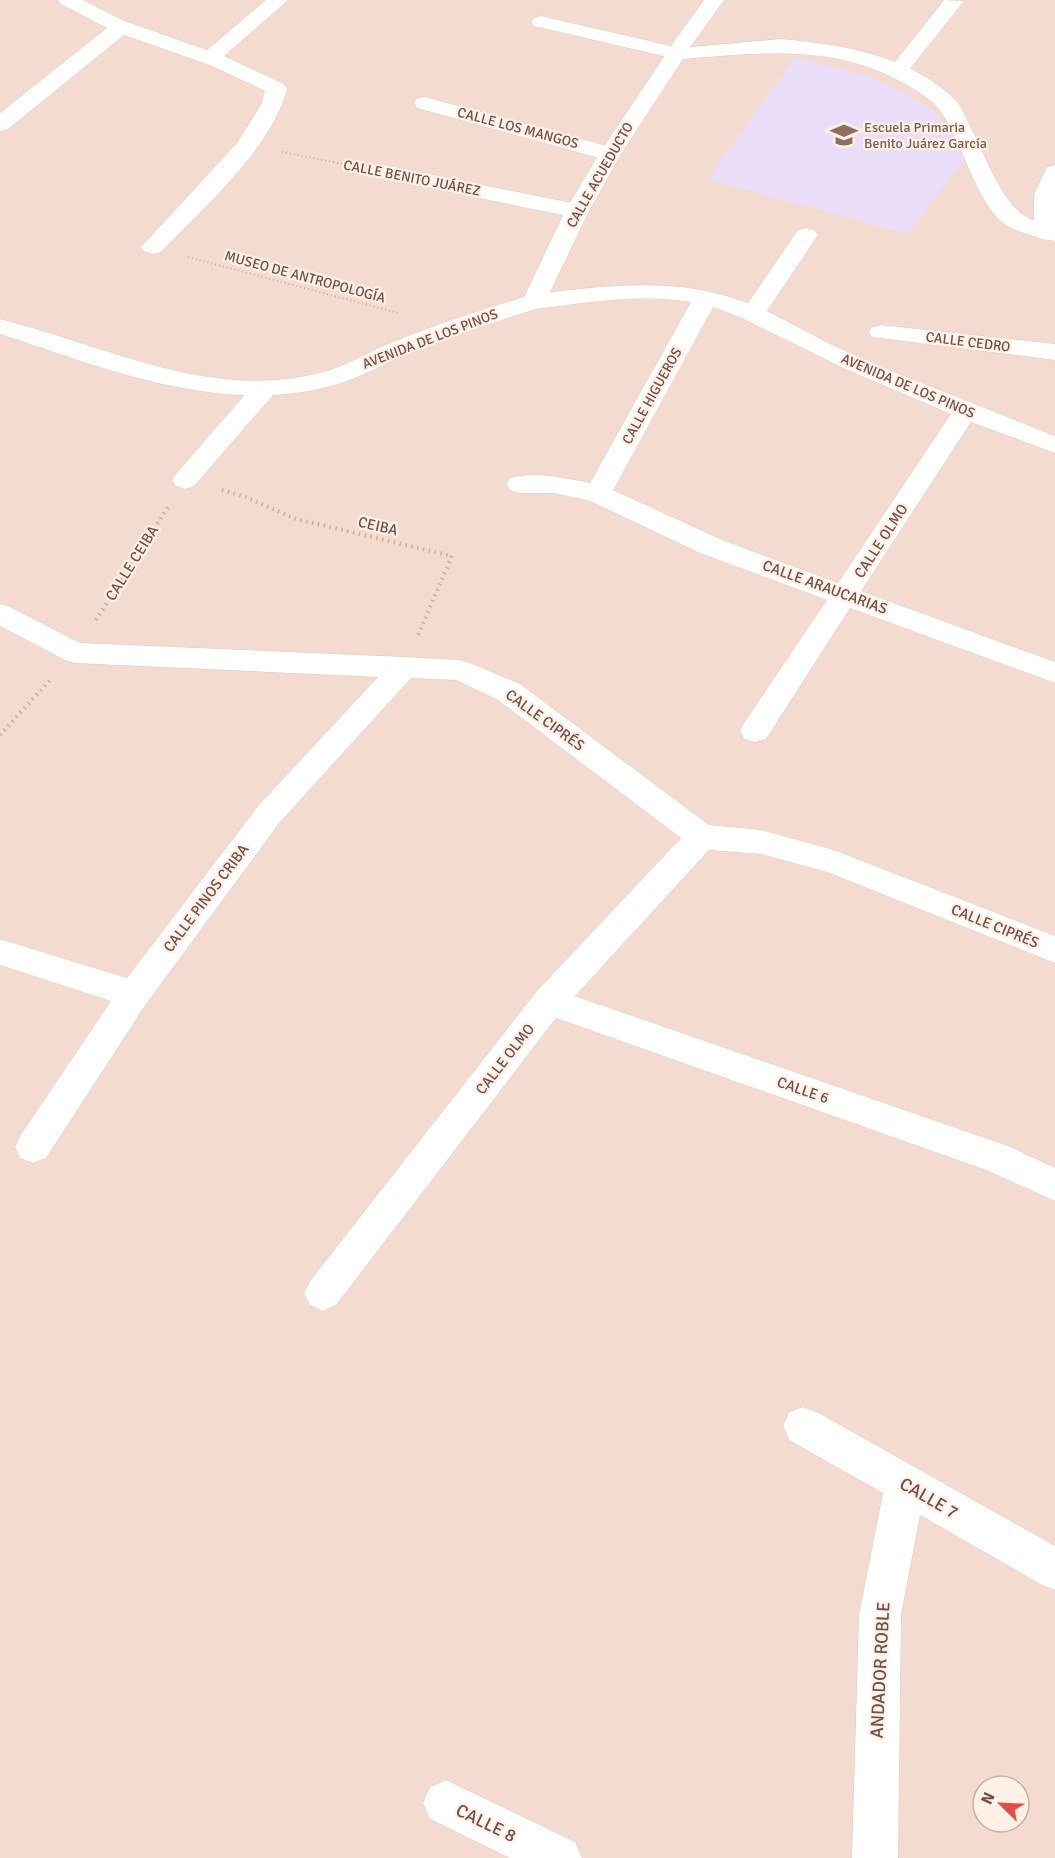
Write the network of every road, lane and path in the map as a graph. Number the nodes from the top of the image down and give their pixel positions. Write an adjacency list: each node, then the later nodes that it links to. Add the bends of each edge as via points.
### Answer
1 (68, 0): 6 (street)
2 (278, 0): 8 (street)
3 (714, 0): 7 (street, CALLE ACUEDUCTO)
4 (954, 1): 9 (street)
5 (541, 22): 7 (street)
6 (122, 27): 8 (street); 11 (street)
7 (676, 53): 9 (street, via 780,45 817,48); 13 (street, CALLE ACUEDUCTO)
8 (211, 57): 12 (street, via 276,89 276,99)
9 (898, 71): 17 (street, via 950,108 1002,210 1019,223)
10 (425, 103): 13 (street, CALLE LOS MANGOS)
11 (0, 124)
12 (248, 145): 14 (path, CALLE BENITO JUÁREZ); 19 (street)
13 (610, 154): 16 (street, CALLE ACUEDUCTO)
14 (379, 171): 16 (street, CALLE BENITO JUÁREZ)
15 (1055, 172): 17 (street, via 1045,194)
16 (577, 211): 21 (street, CALLE ACUEDUCTO)
17 (1050, 234)
18 (806, 235): 22 (street)
19 (153, 247): 24 (path, MUSEO DE ANTROPOLOGÍA)
20 (706, 297): 21 (street, AVENIDA DE LOS PINOS, via 615,293); 22 (street, AVENIDA DE LOS PINOS); 32 (street, CALLE HIGUEROS)
21 (534, 302): 24 (street, AVENIDA DE LOS PINOS)
22 (752, 315): 28 (street, AVENIDA DE LOS PINOS, via 823,350)
23 (0, 326): 27 (street, AVENIDA DE LOS PINOS, via 150,372 205,384)
24 (451, 328): 27 (street, AVENIDA DE LOS PINOS, via 321,381)
25 (881, 332): 26 (street, CALLE CEDRO)
26 (1055, 352)
27 (264, 389): 30 (street)
28 (966, 410): 29 (street, AVENIDA DE LOS PINOS); 33 (street, CALLE OLMO)
29 (1055, 445)
30 (185, 480): 35 (path, CALLE CEIBA); 36 (path, CEIBA, via 243,496 296,519 452,556)
31 (519, 484): 32 (street, CALLE ARAUCARIAS, via 554,484)
32 (598, 495): 33 (street, CALLE ARAUCARIAS, via 710,546)
33 (846, 594): 37 (street, CALLE ARAUCARIAS); 38 (street, CALLE OLMO)
34 (0, 614): 35 (street, CALLE CIPRÉS)
35 (75, 653): 36 (street, CALLE CIPRÉS); 39 (path, CALLE CEIBA)
36 (404, 667): 40 (street, CALLE CIPRÉS, via 460,670 509,692); 43 (street, CALLE PINOS CRIBA, via 269,814)
37 (1055, 673)
38 (755, 731)
39 (0, 735)
40 (702, 837): 41 (street, CALLE CIPRÉS, via 761,842 834,862); 44 (street, CALLE OLMO)
41 (1055, 950)
42 (0, 952): 43 (street)
43 (134, 994): 45 (street, CALLE PINOS CRIBA)
44 (549, 1001): 46 (street, CALLE 6, via 998,1158); 47 (street, CALLE OLMO)
45 (33, 1147)
46 (1055, 1185)
47 (323, 1293)
48 (803, 1426): 49 (street, CALLE 7)
49 (905, 1484): 50 (street, CALLE 7); 53 (street, ANDADOR ROBLE, via 880,1615)
50 (1055, 1569)
51 (446, 1803): 52 (street, CALLE 8)
52 (559, 1858)
53 (875, 1858)

